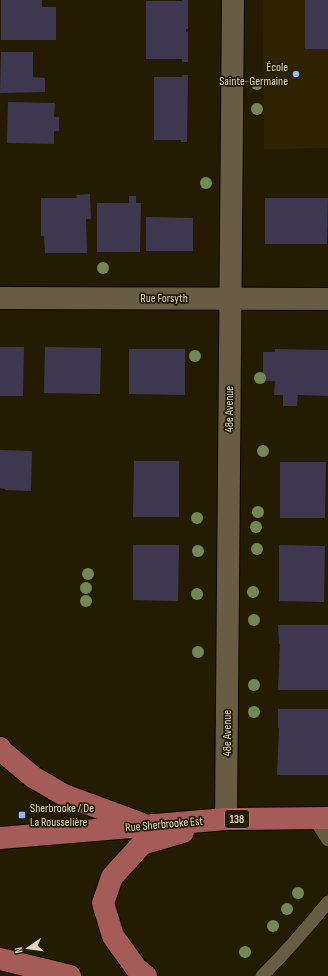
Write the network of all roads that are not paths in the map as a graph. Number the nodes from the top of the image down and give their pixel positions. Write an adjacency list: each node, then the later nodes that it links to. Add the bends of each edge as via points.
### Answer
1 (233, 0): 3 (street, 48e Avenue)
2 (0, 298): 3 (street, Rue Forsyth)
3 (230, 299): 4 (street, Rue Forsyth); 7 (street, 48e Avenue)
4 (328, 299)
5 (0, 748): 8 (main road, via 32,777 64,795)
6 (321, 818): 7 (main road, Rue Sherbrooke Est / 138); 10 (lane)
7 (226, 819): 8 (main road, Rue Sherbrooke Est / 138); 14 (main road, via 142,844 112,877 103,903 113,936 136,968)
8 (147, 826): 9 (main road, Rue Sherbrooke Est / 138)
9 (0, 838)
10 (328, 840)
11 (328, 902): 15 (lane)
12 (0, 959): 13 (main road)
13 (70, 976)
14 (146, 976)
15 (262, 976)

